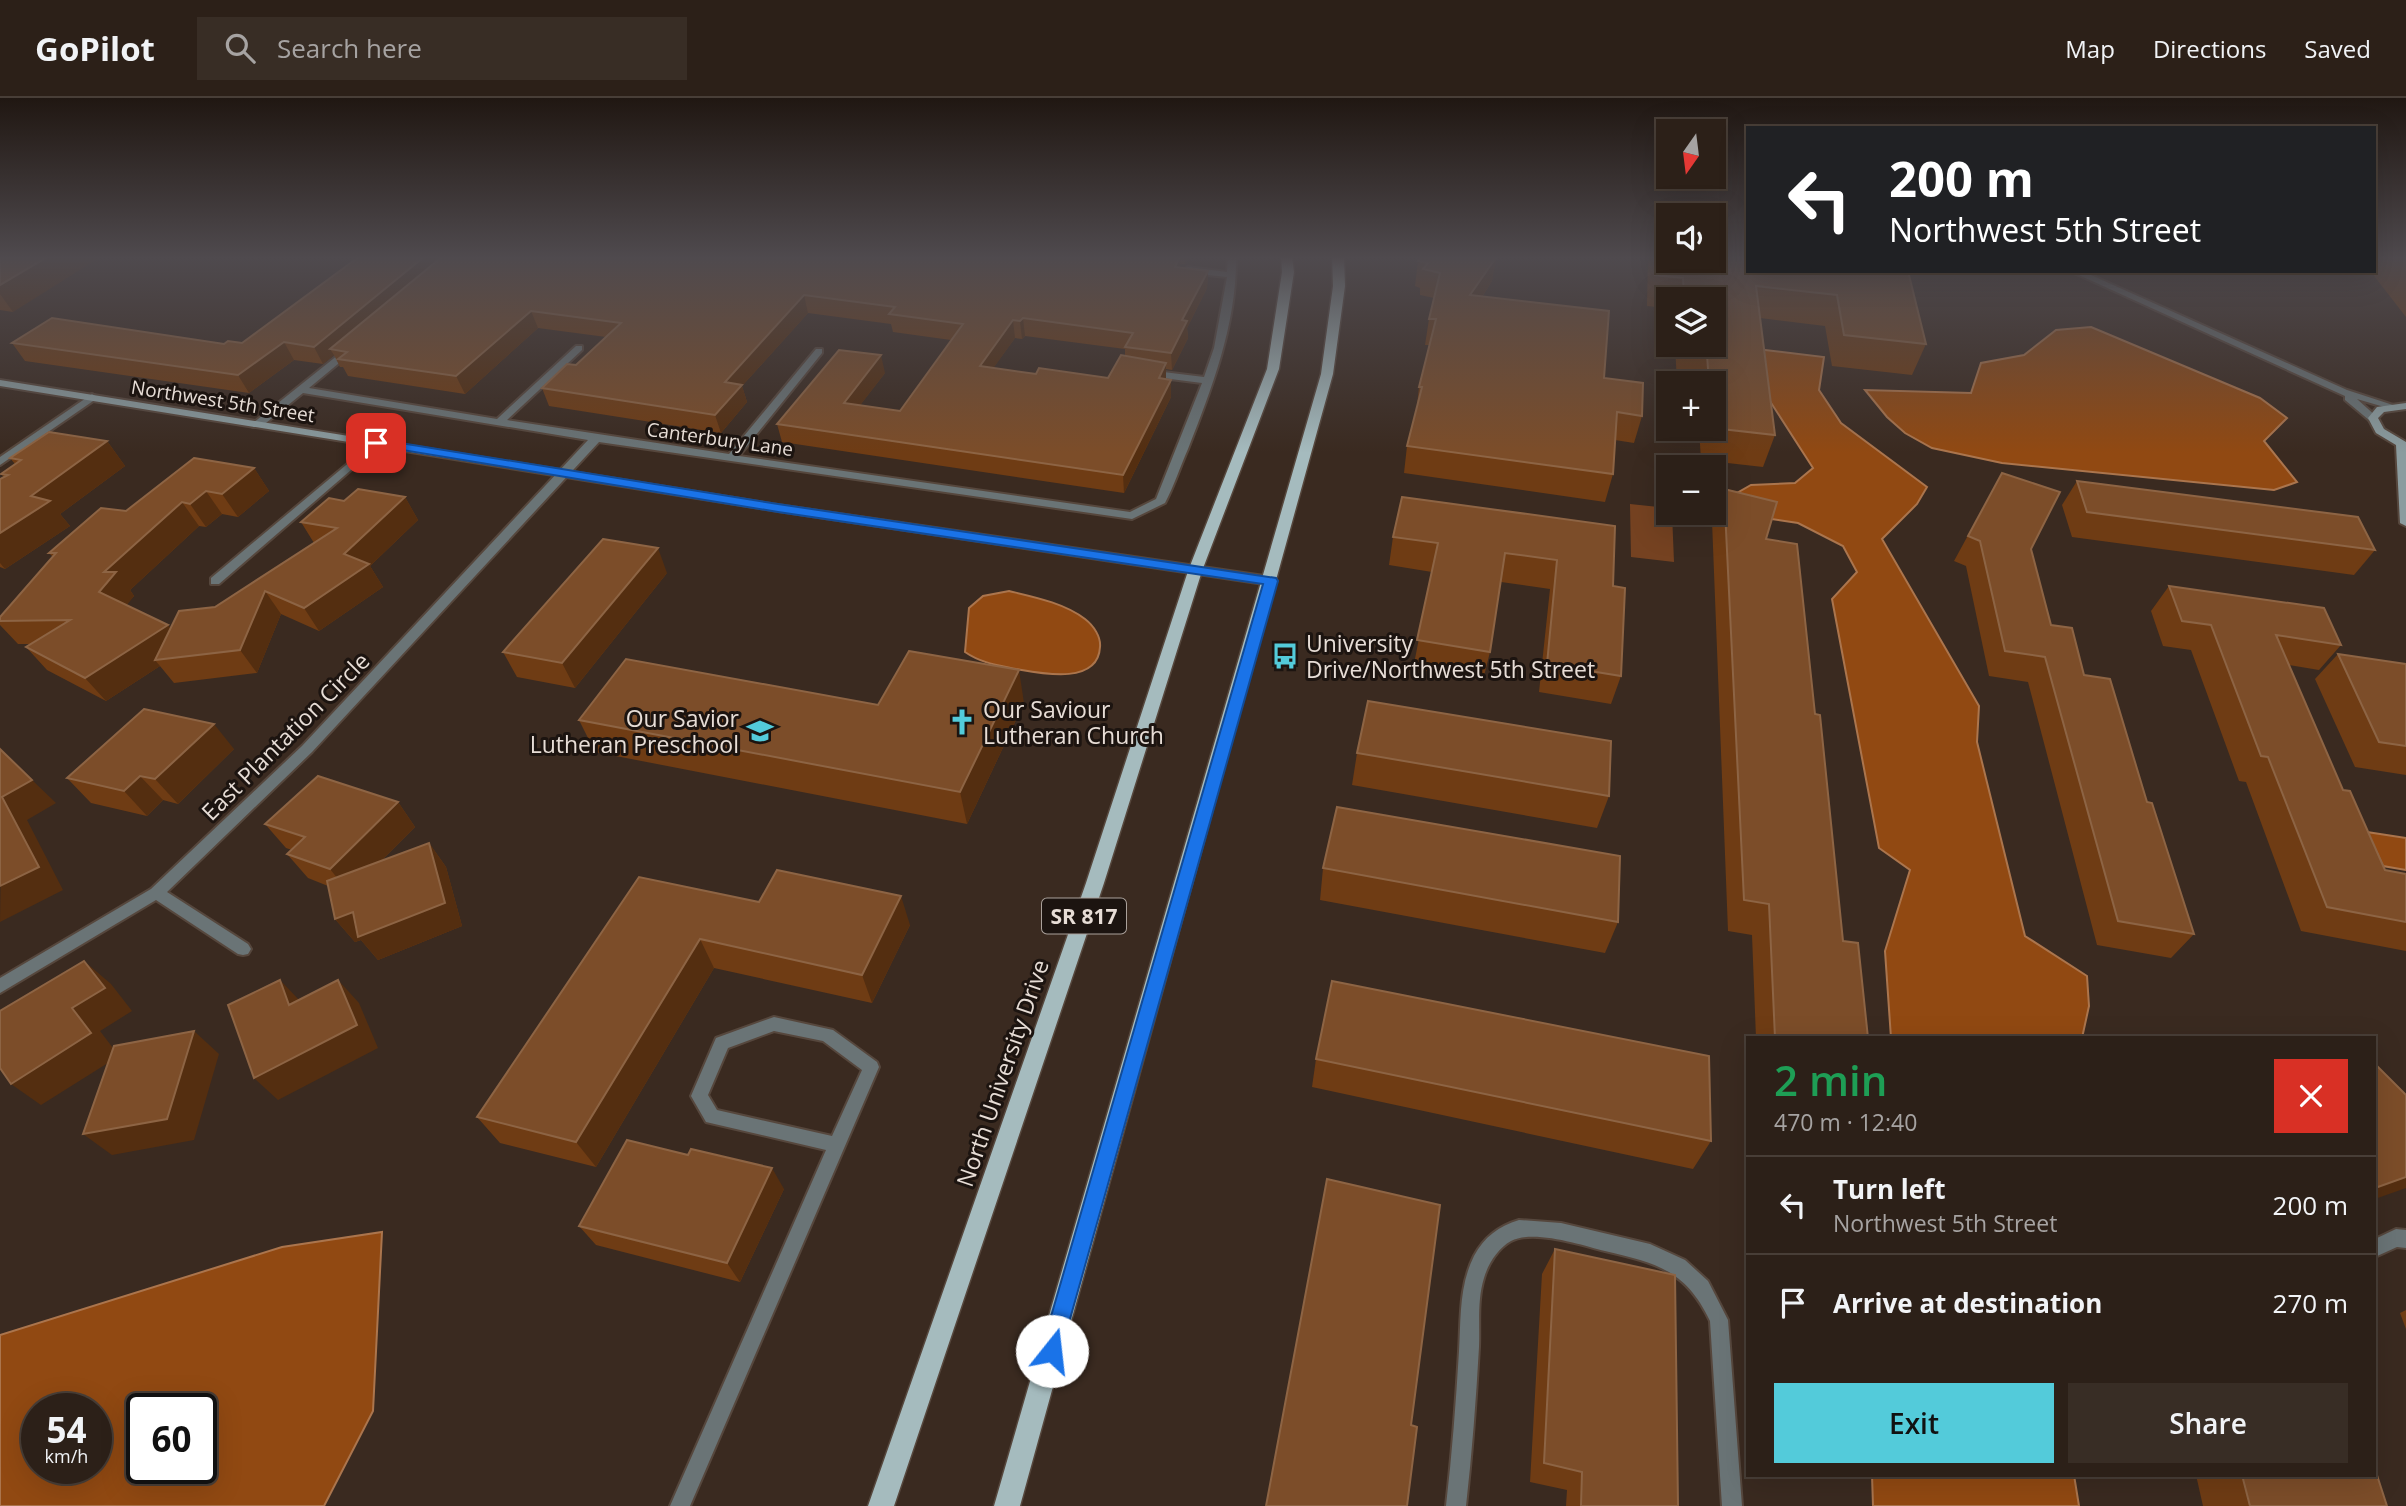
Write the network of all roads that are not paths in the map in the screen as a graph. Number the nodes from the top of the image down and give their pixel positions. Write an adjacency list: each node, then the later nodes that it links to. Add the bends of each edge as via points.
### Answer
1 (1224, 322): 9 (street)
2 (1280, 322): 26 (main road, North University Drive / SR 817, via 1273,369)
3 (1335, 322): 28 (main road, via 1328,374)
4 (2187, 322): 12 (street)
5 (356, 345): 11 (street)
6 (579, 348): 17 (street)
7 (820, 351): 22 (street)
8 (1141, 372): 9 (street)
9 (1208, 381): 22 (street, Canterbury Lane, via 1161,501 1132,516)
10 (0, 383): 13 (street, Northwest 5th Street)
11 (303, 390): 17 (street, Canterbury Lane); 18 (street)
12 (2343, 392): 14 (street); 16 (street)
13 (92, 397): 18 (street, Northwest 5th Street); 23 (street)
14 (2390, 406): 15 (street); 16 (street)
15 (2406, 406)
16 (2373, 418): 21 (street, via 2380,431)
17 (499, 422): 19 (street, Canterbury Lane)
18 (257, 425): 20 (street, Northwest 5th Street)
19 (596, 438): 22 (street, Canterbury Lane); 24 (street, East Plantation Circle)
20 (376, 443): 24 (street, Northwest 5th Street); 27 (street)
21 (2404, 446): 25 (street)
22 (731, 458)
23 (0, 462)
24 (566, 474): 26 (street, Northwest 5th Street); 29 (street, East Plantation Circle, via 307,749)
25 (2406, 523)
26 (1195, 571): 28 (street, Northwest 5th Street); 36 (main road, North University Drive / SR 817, via 1095,883)
27 (215, 580)
28 (1271, 581): 37 (main road)
29 (156, 893): 30 (street); 31 (street, East Plantation Circle)
30 (243, 949)
31 (0, 986)
32 (838, 1145): 32 (street, via 712,1117 699,1096 722,1042 774,1024 827,1035 872,1067); 35 (street)
33 (2406, 1239): 34 (street, via 2396,1238)
34 (2376, 1248)
35 (680, 1506)
36 (881, 1506)
37 (1007, 1506)
38 (1455, 1506): 39 (street, via 1477,1269 1491,1246 1511,1231 1544,1230 1666,1258 1708,1293 1720,1320)
39 (1732, 1506)

